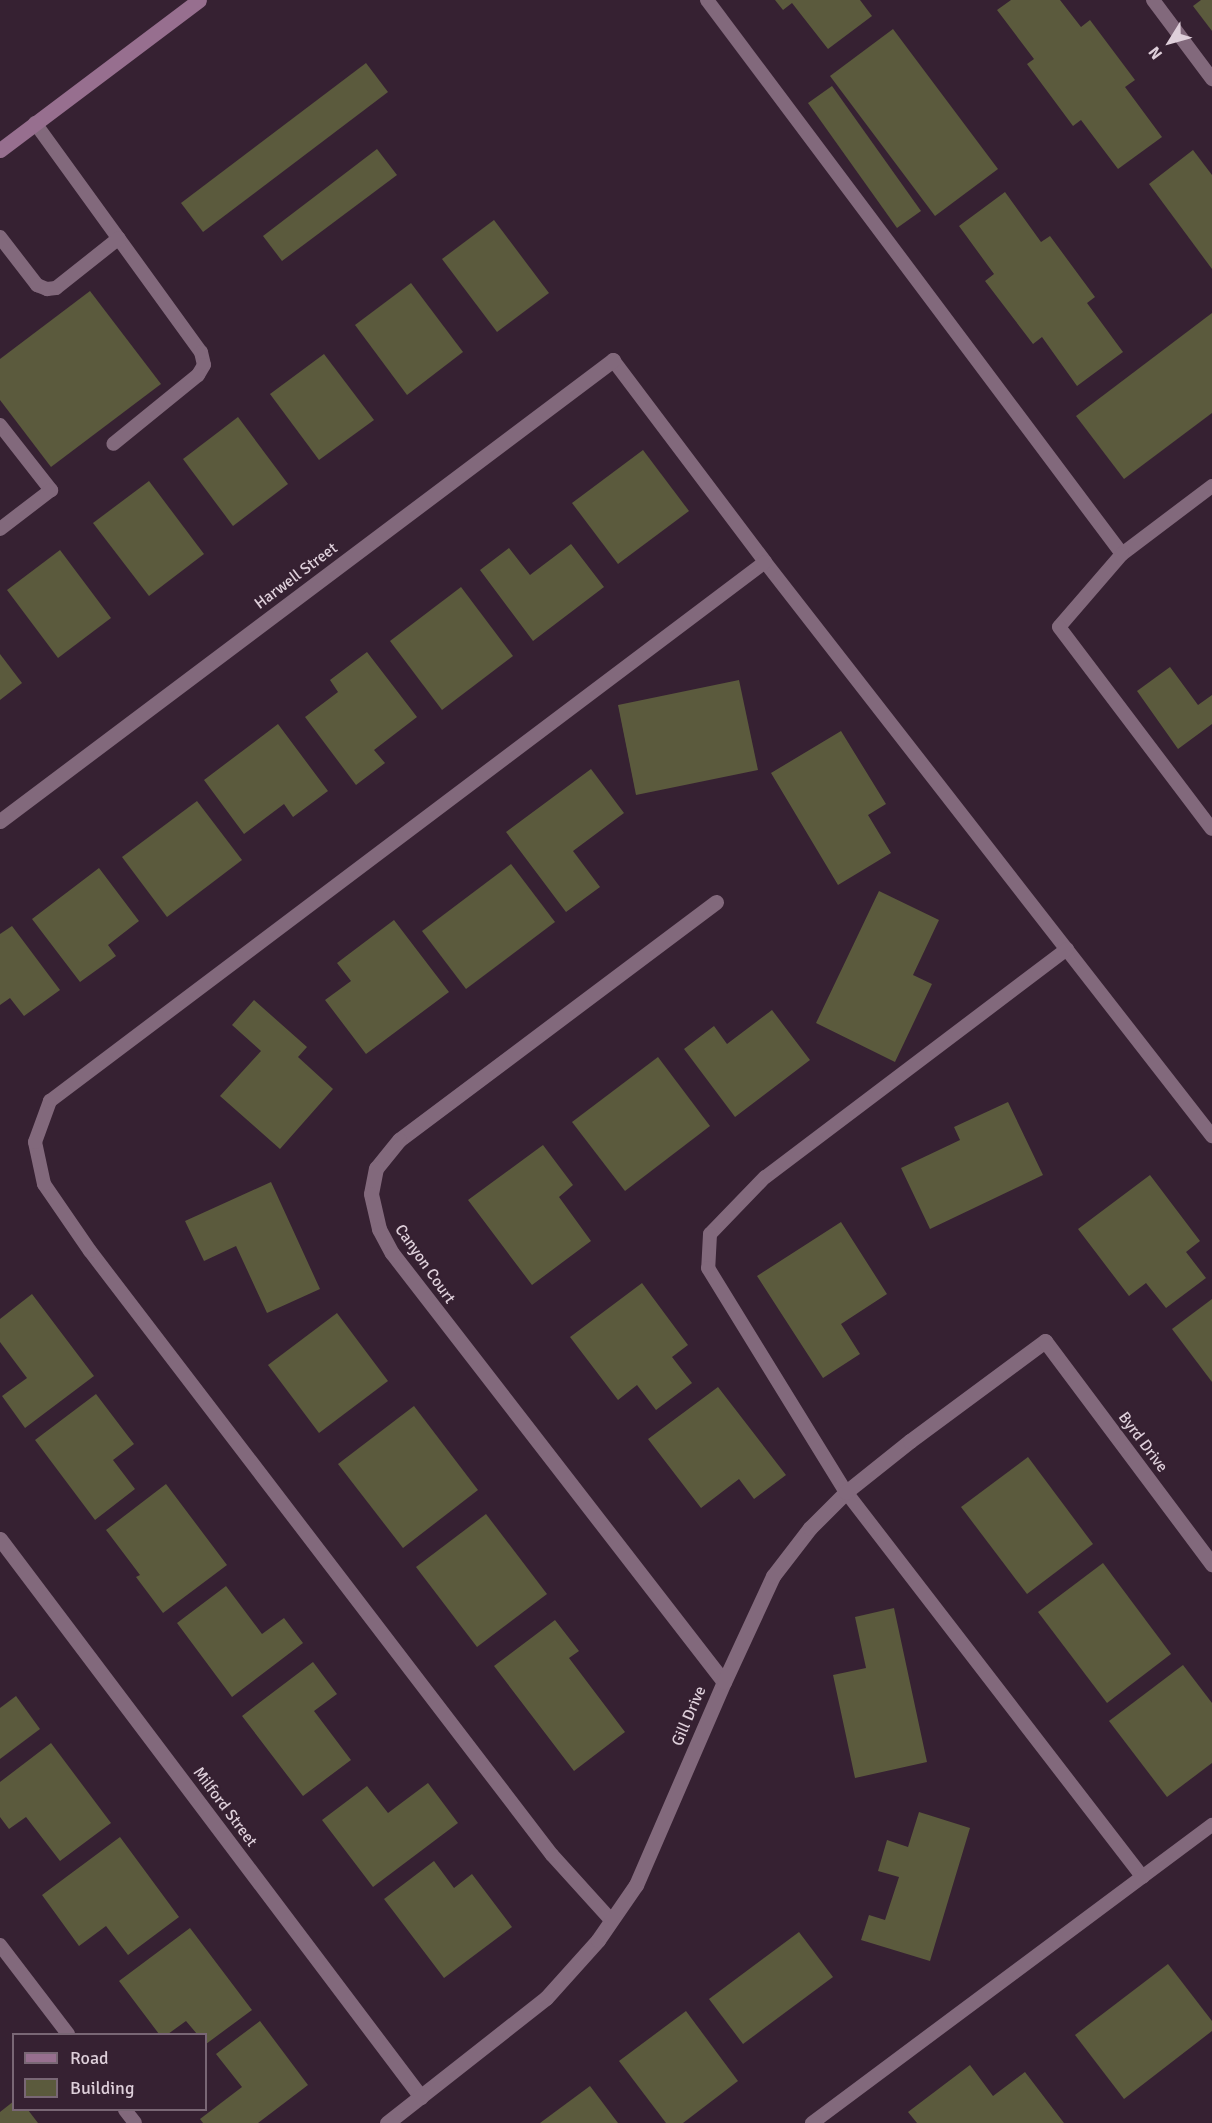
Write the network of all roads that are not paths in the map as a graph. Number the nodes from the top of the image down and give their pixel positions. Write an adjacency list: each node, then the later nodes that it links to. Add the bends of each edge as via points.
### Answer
1 (199, 0): 5 (main road)
2 (706, 0): 14 (lane)
3 (1153, 0): 4 (lane)
4 (1212, 79)
5 (35, 123): 6 (main road); 8 (lane)
6 (0, 150)
7 (0, 237): 8 (lane, via 37,285 47,289 56,288)
8 (119, 238): 11 (lane, via 194,339 204,364 178,394)
9 (614, 360): 15 (lane); 16 (street, Harwell Street)
10 (0, 425): 13 (lane, via 51,490)
11 (113, 444)
12 (1212, 486): 14 (lane)
13 (0, 529)
14 (1122, 554): 17 (lane, via 1059,627)
15 (765, 562): 19 (lane); 28 (lane, via 50,1101 35,1142 44,1184 90,1251 552,1855)
16 (0, 821)
17 (1212, 829)
18 (716, 902): 25 (street, Canyon Court, via 399,1140 376,1168 371,1194 379,1229 392,1253)
19 (1067, 950): 20 (lane); 22 (lane, via 765,1178 710,1234 708,1268)
20 (1212, 1136)
21 (1045, 1341): 22 (street, Gill Drive); 24 (street, Byrd Drive)
22 (846, 1492): 25 (street, Gill Drive, via 810,1528 773,1576); 27 (lane)
23 (0, 1539): 31 (street, Milford Street)
24 (1212, 1564)
25 (724, 1682): 28 (street, Gill Drive, via 636,1885)
26 (1212, 1825): 27 (lane)
27 (1142, 1877): 35 (lane)
28 (611, 1920): 31 (street, Gill Drive, via 546,1998)
29 (0, 1945): 30 (lane)
30 (67, 2033)
31 (421, 2097): 34 (street, Gill Drive)
32 (126, 2111): 33 (lane)
33 (135, 2123)
34 (387, 2123)
35 (812, 2123)

